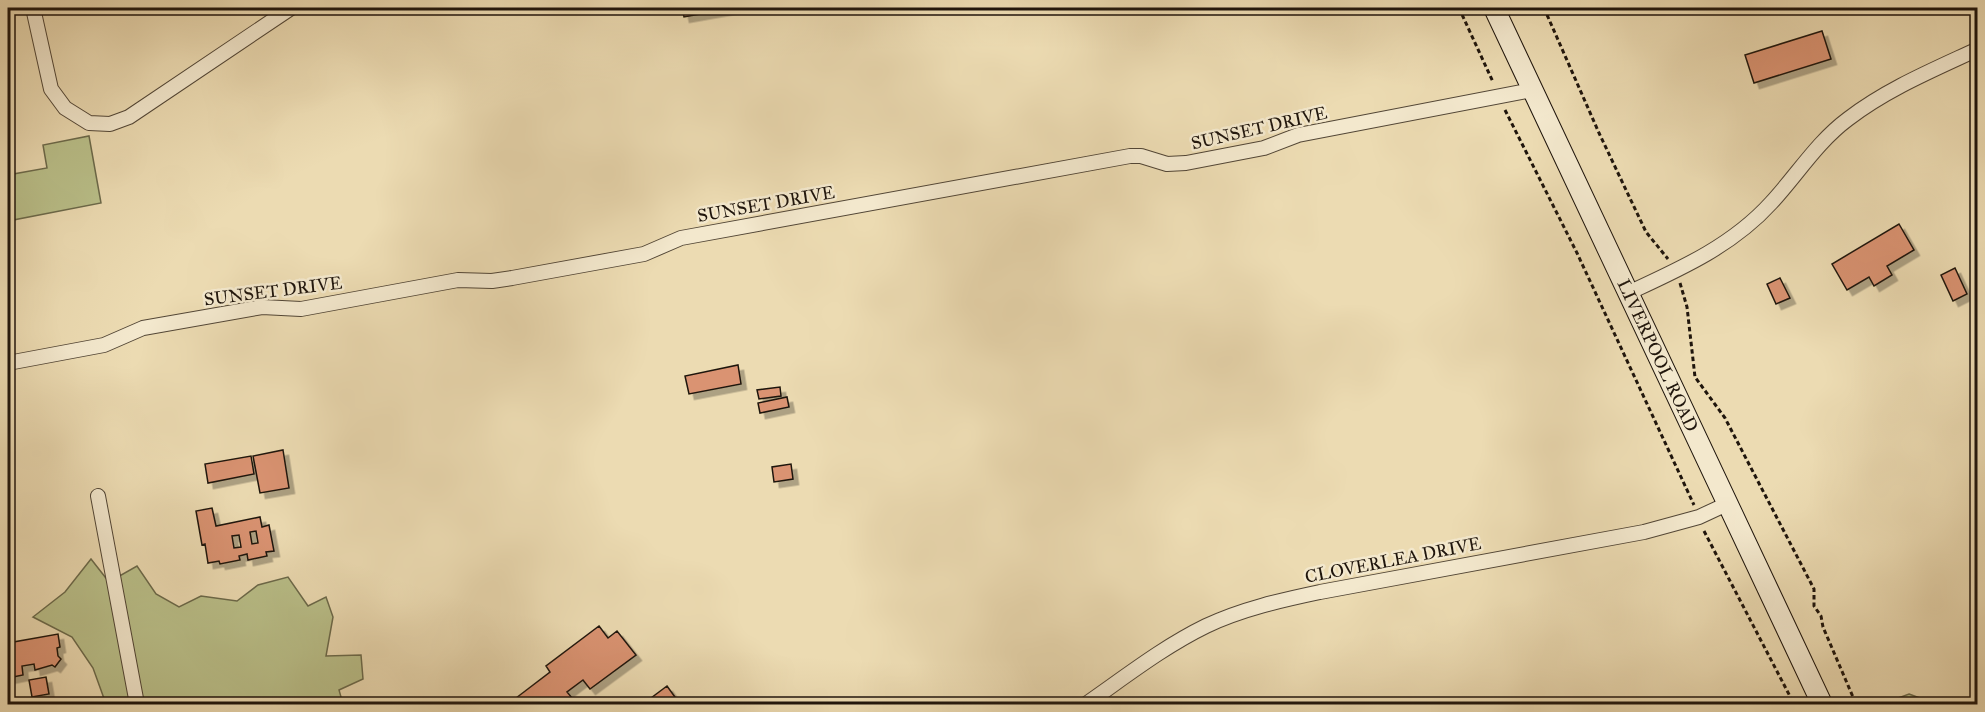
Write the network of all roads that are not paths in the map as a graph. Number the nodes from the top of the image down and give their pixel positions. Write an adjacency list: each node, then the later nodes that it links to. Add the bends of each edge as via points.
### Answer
1 (33, 8): 2 (street, via 51,89 65,108 89,123 110,124 129,117)
2 (291, 8)
3 (1494, 8): 5 (main road, LIVERPOOL ROAD)
4 (1977, 49): 6 (street, via 1901,85 1847,119 1820,144 1771,204 1742,230 1713,251)
5 (1532, 90): 6 (main road, LIVERPOOL ROAD); 7 (street, SUNSET DRIVE, via 1298,135 1264,148 1186,163 1167,164 1130,156 681,238 644,254 512,278 458,280 301,309 262,307 165,324 137,330 104,345)
6 (1628, 293): 9 (main road, LIVERPOOL ROAD)
7 (8, 363)
8 (98, 496): 10 (street)
9 (1727, 504): 11 (street, CLOVERLEA DRIVE, via 1699,517 1644,532 1284,600 1207,626 1135,669); 12 (main road, LIVERPOOL ROAD)
10 (137, 705)
11 (1086, 705)
12 (1822, 705)

